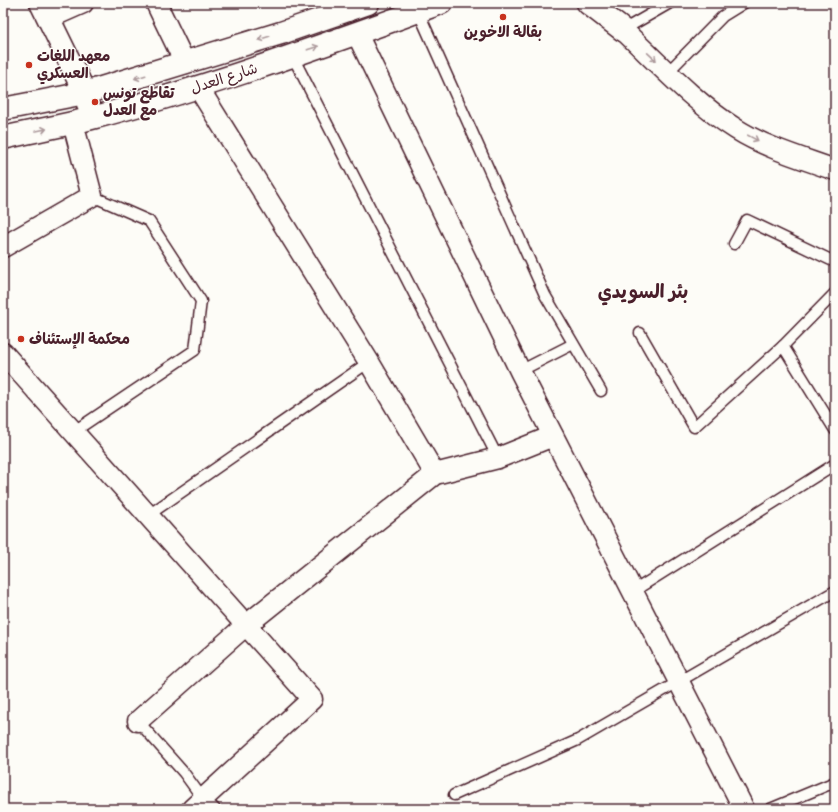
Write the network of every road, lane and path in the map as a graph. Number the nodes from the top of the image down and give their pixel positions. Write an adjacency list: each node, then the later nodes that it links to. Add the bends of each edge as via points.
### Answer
1 (83, 3): 8 (street)
2 (156, 3): 13 (street)
3 (368, 3): 13 (street, شارع العدل, one-way to 13)
4 (441, 3): 9 (street, شارع العدل)
5 (588, 3): 10 (street)
6 (670, 3): 10 (lane)
7 (744, 3): 14 (lane, via 723,16)
8 (45, 10): 16 (street)
9 (418, 11): 11 (street, شارع العدل); 27 (lane, via 545,294)
10 (623, 30): 14 (street, one-way to 14)
11 (357, 34): 12 (street, شارع العدل, one-way to 11); 31 (street)
12 (292, 55): 15 (street, شارع العدل); 36 (lane)
13 (185, 63): 16 (street, شارع العدل, one-way to 16)
14 (668, 72): 20 (street, one-way to 20, via 718,117 737,129 779,150)
15 (198, 87): 18 (street, شارع العدل); 30 (street)
16 (85, 93): 17 (street, شارع العدل); 18 (street)
17 (3, 109)
18 (82, 120): 19 (street, شارع العدل, one-way to 18); 21 (street)
19 (3, 138)
20 (835, 170)
21 (92, 196): 23 (street); 34 (lane, via 149,221 201,301 194,350)
22 (734, 244): 24 (lane, via 747,220)
23 (3, 247)
24 (835, 262)
25 (835, 294): 28 (lane)
26 (640, 333): 28 (lane, via 694,427)
27 (573, 344): 31 (lane); 32 (lane)
28 (782, 346): 33 (lane)
29 (3, 353): 34 (street)
30 (369, 362): 38 (street); 39 (lane)
31 (520, 371): 35 (street)
32 (601, 391)
33 (835, 430)
34 (72, 432): 39 (street)
35 (553, 436): 36 (street); 41 (street)
36 (498, 458): 38 (street)
37 (835, 464): 41 (lane)
38 (435, 474): 42 (street)
39 (147, 516): 42 (street)
40 (835, 591): 43 (lane)
41 (632, 592): 43 (street)
42 (245, 626): 44 (street); 47 (street, via 312,699)
43 (679, 682): 46 (lane, via 578,740); 48 (street)
44 (138, 722): 47 (lane, via 184,773)
45 (835, 782): 49 (lane)
46 (454, 795)
47 (203, 806)
48 (744, 809)
49 (770, 809)

